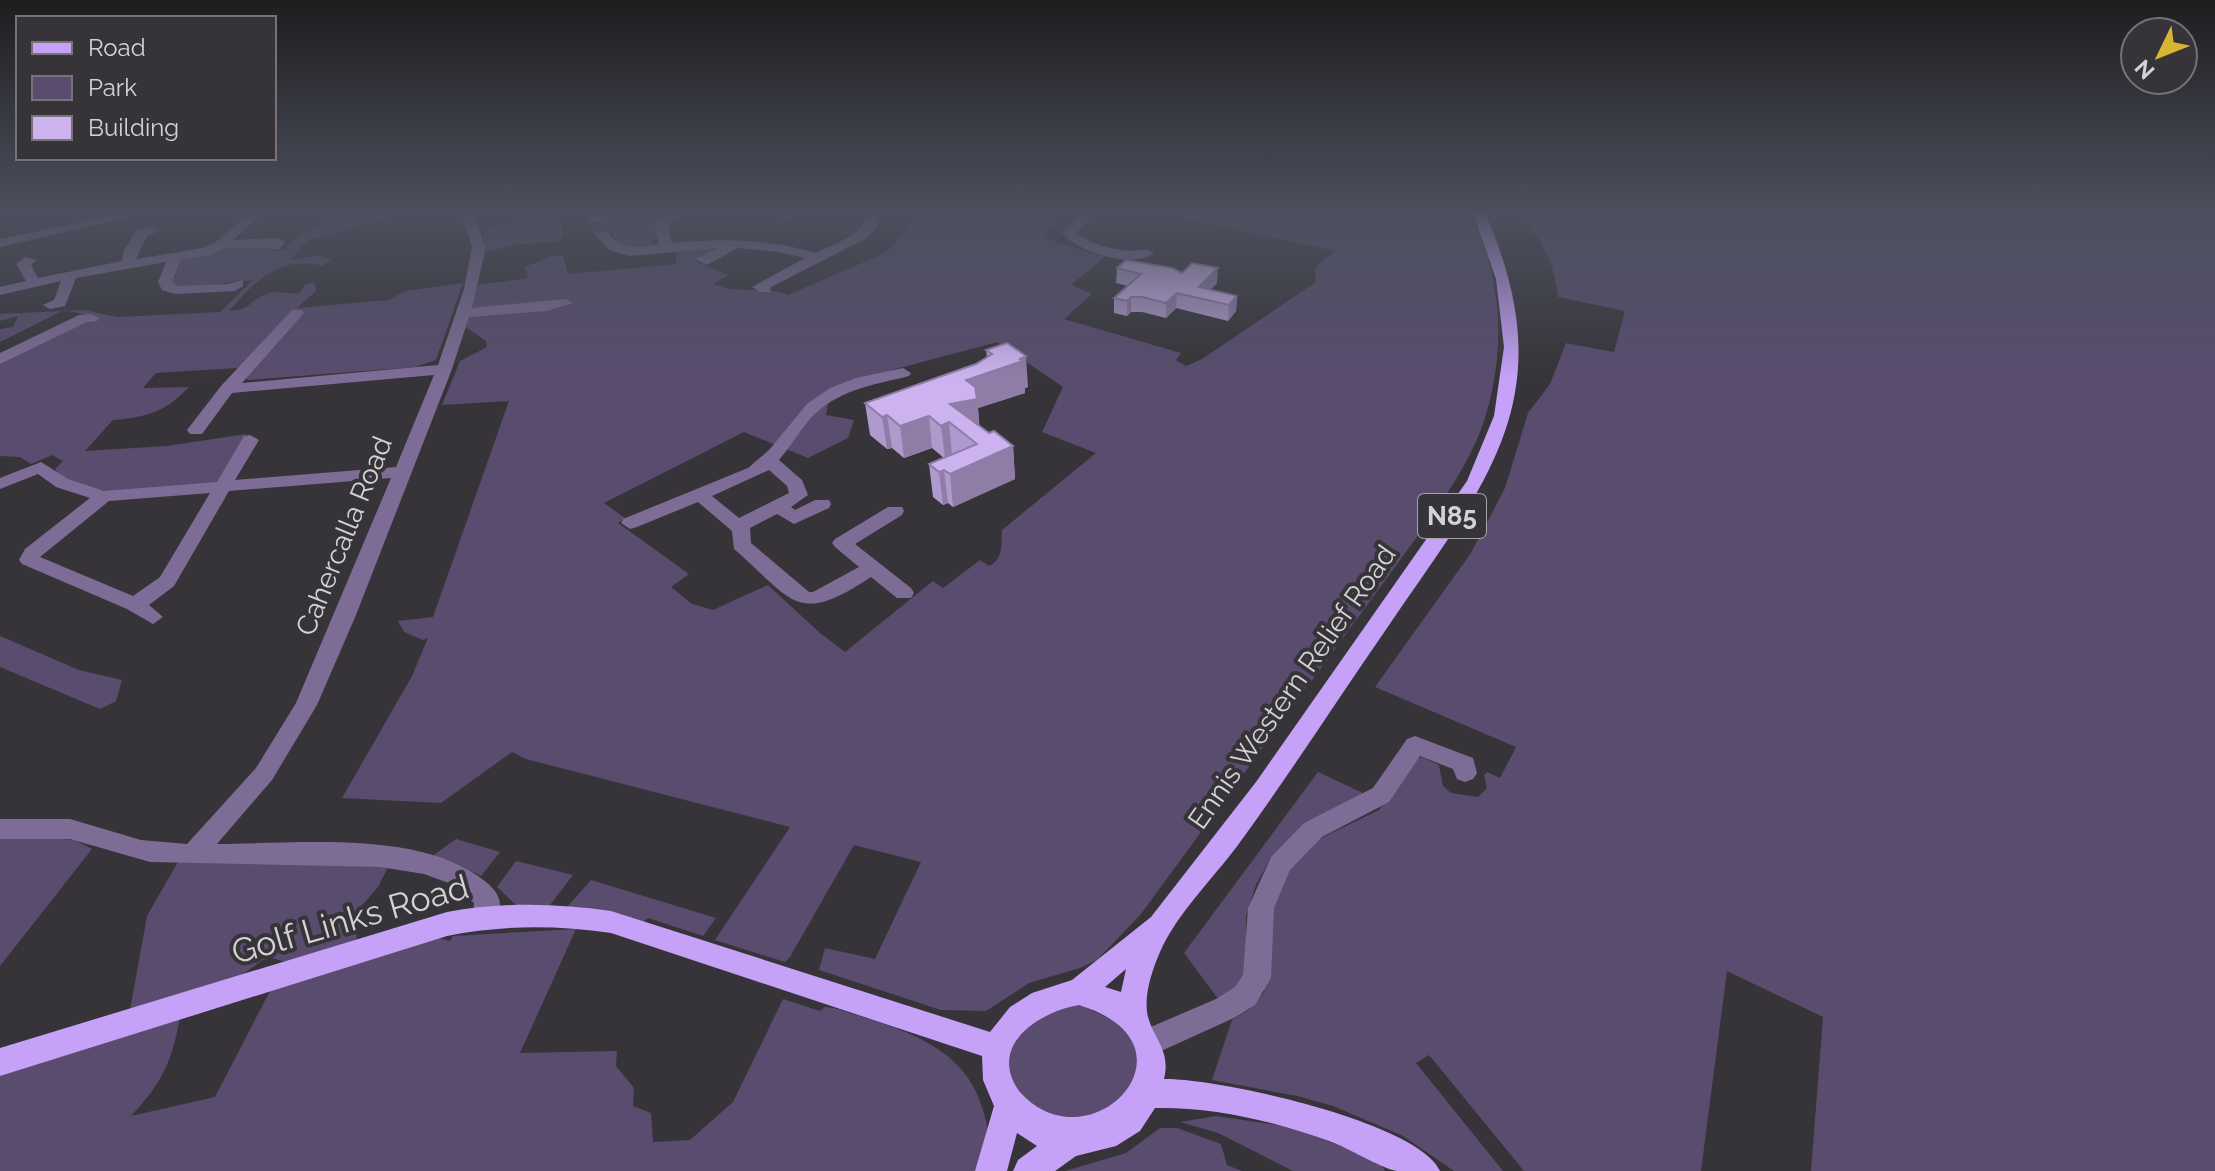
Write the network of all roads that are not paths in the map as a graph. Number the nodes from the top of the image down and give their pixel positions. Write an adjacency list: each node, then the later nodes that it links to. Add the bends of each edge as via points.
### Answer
1 (25, 268): 8 (street)
2 (109, 268): 7 (street)
3 (171, 268): 9 (street, via 165,282 175,290 230,288)
4 (474, 268): 15 (street, Cahercalla Road)
5 (796, 268): 10 (street, via 759,287)
6 (1501, 268): 42 (main road, Ennis Western Relief Road / N85, via 1512,335 1503,407 1477,479 1254,804)
7 (70, 275): 8 (street); 13 (street, via 60,303)
8 (33, 281): 11 (street)
9 (238, 283)
10 (765, 289)
11 (0, 291)
12 (566, 303): 15 (street)
13 (50, 305)
14 (297, 313): 20 (street)
15 (463, 313): 18 (street, Cahercalla Road)
16 (92, 318): 17 (street)
17 (0, 359)
18 (444, 369): 20 (street); 24 (street, Cahercalla Road)
19 (903, 373): 23 (street, via 855,383 811,408)
20 (227, 389): 21 (street)
21 (196, 430)
22 (250, 440): 26 (street)
23 (771, 462): 27 (street); 30 (street, via 800,490)
24 (403, 472): 26 (street); 40 (street, Cahercalla Road, via 306,705 264,774)
25 (0, 484): 28 (street, via 41,467 69,487)
26 (224, 487): 28 (street); 36 (street, via 167,581)
27 (702, 494): 32 (street); 33 (street)
28 (104, 496): 36 (street, via 29,560)
29 (822, 504): 30 (street, via 794,518)
30 (779, 507): 33 (street)
31 (895, 511): 34 (street, via 842,543)
32 (630, 523)
33 (739, 526): 34 (street, via 741,545 804,599 828,594)
34 (872, 568): 35 (street)
35 (904, 593)
36 (134, 604): 37 (street)
37 (153, 617)
38 (1465, 773): 44 (street, via 1465,764 1415,745 1381,795 1313,830 1280,864 1261,908 1257,978 1245,996 1226,1008)
39 (0, 829): 40 (street, via 79,831 152,852)
40 (195, 852): 41 (street, via 361,854 447,870 480,887 488,899)
41 (486, 916): 45 (main road, Golf Links Road, via 560,914 611,922); 46 (main road, Golf Links Road, via 396,938)
42 (1163, 920): 43 (main road, Ennis Western Relief Road / N85); 44 (main road, Ennis Western Relief Road / N85, via 1138,967 1132,992)
43 (1079, 992): 44 (main road, via 1113,1001); 45 (main road, N85, via 1042,1000 1015,1021)
44 (1142, 1030): 47 (main road, N85, via 1153,1069)
45 (998, 1048): 48 (main road, via 998,1078)
46 (0, 1062)
47 (1147, 1094): 49 (main road, via 1126,1122 1097,1138); 50 (main road, via 1174,1091 1260,1106 1353,1135)
48 (1009, 1106): 49 (main road, via 1038,1132); 51 (main road)
49 (1070, 1141): 52 (main road)
50 (1413, 1168)
51 (991, 1171)
52 (1029, 1171)

